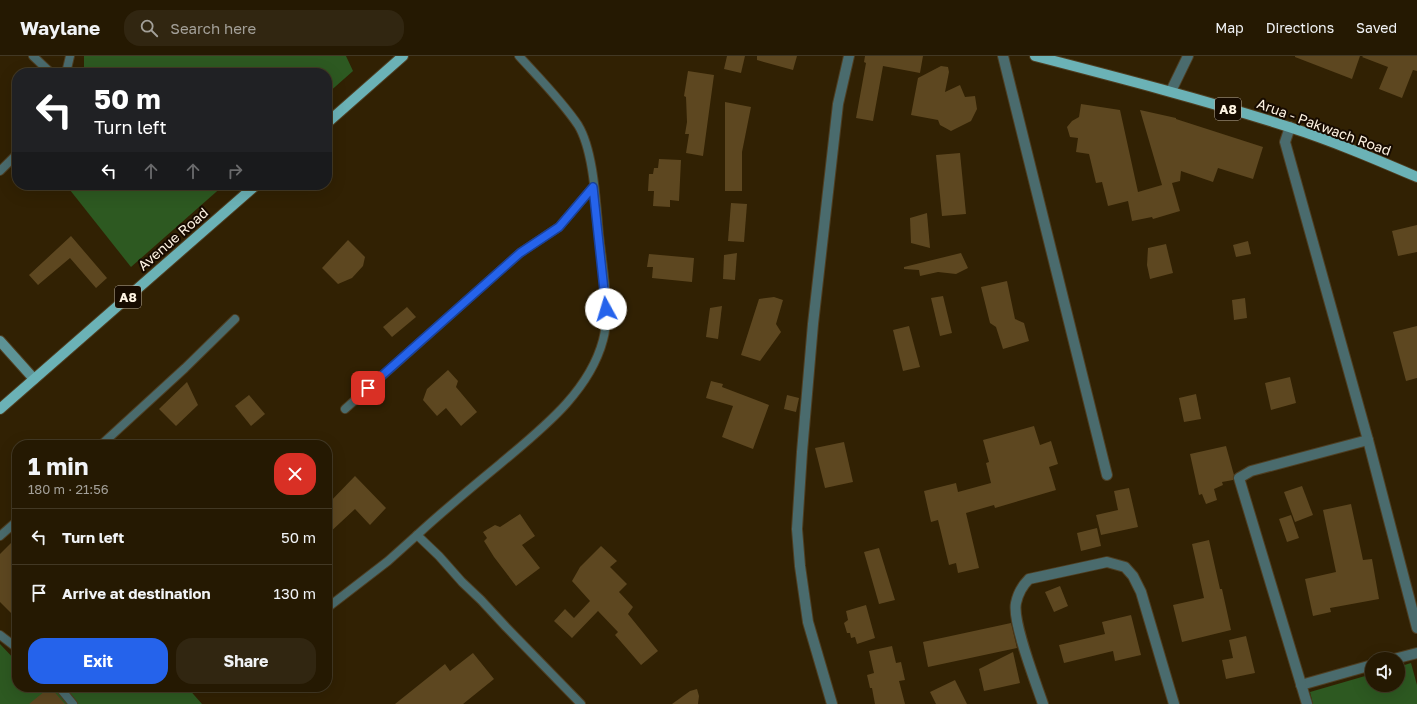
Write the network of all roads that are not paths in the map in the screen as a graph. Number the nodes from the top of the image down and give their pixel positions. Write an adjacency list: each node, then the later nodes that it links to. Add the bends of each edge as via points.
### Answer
1 (33, 56): 9 (lane)
2 (70, 56): 10 (lane)
3 (403, 56): 12 (main road)
4 (519, 56): 17 (lane, via 578,126 588,151)
5 (849, 56): 41 (street, via 838,104 814,316 797,530 808,622)
6 (1003, 56): 26 (street)
7 (1035, 56): 11 (main road, Arua - Pakwach Road / A8)
8 (1188, 56): 11 (street)
9 (46, 68)
10 (67, 68)
11 (1171, 91): 13 (main road, Arua - Pakwach Road / A8)
12 (332, 119)
13 (1290, 127): 16 (main road, Arua - Pakwach Road / A8); 25 (street, via 1285,142)
14 (12, 159): 15 (lane)
15 (0, 171)
16 (1417, 177)
17 (593, 187): 23 (lane, via 559,227 520,253); 28 (lane, via 606,309 604,339 595,364 565,404 539,430)
18 (250, 190): 21 (main road, Avenue Road / A8)
19 (235, 319): 24 (lane)
20 (0, 341): 21 (street)
21 (34, 379): 22 (main road, Avenue Road / A8)
22 (0, 409)
23 (345, 409)
24 (106, 440)
25 (1368, 440): 31 (street); 37 (street, via 1251,471 1240,478)
26 (1107, 476)
27 (12, 525): 29 (lane)
28 (417, 535): 30 (lane); 40 (lane)
29 (0, 536)
30 (332, 604)
31 (1417, 628)
32 (0, 635): 33 (lane)
33 (12, 644)
34 (1417, 653): 35 (street)
35 (1405, 656)
36 (1365, 667): 37 (street)
37 (1301, 685): 44 (street)
38 (63, 692): 39 (lane)
39 (73, 704)
40 (581, 704)
41 (832, 704)
42 (1043, 704): 43 (street, via 1019,628 1016,604 1022,586 1029,579 1106,562 1125,566 1136,581)
43 (1174, 704)
44 (1307, 704)

